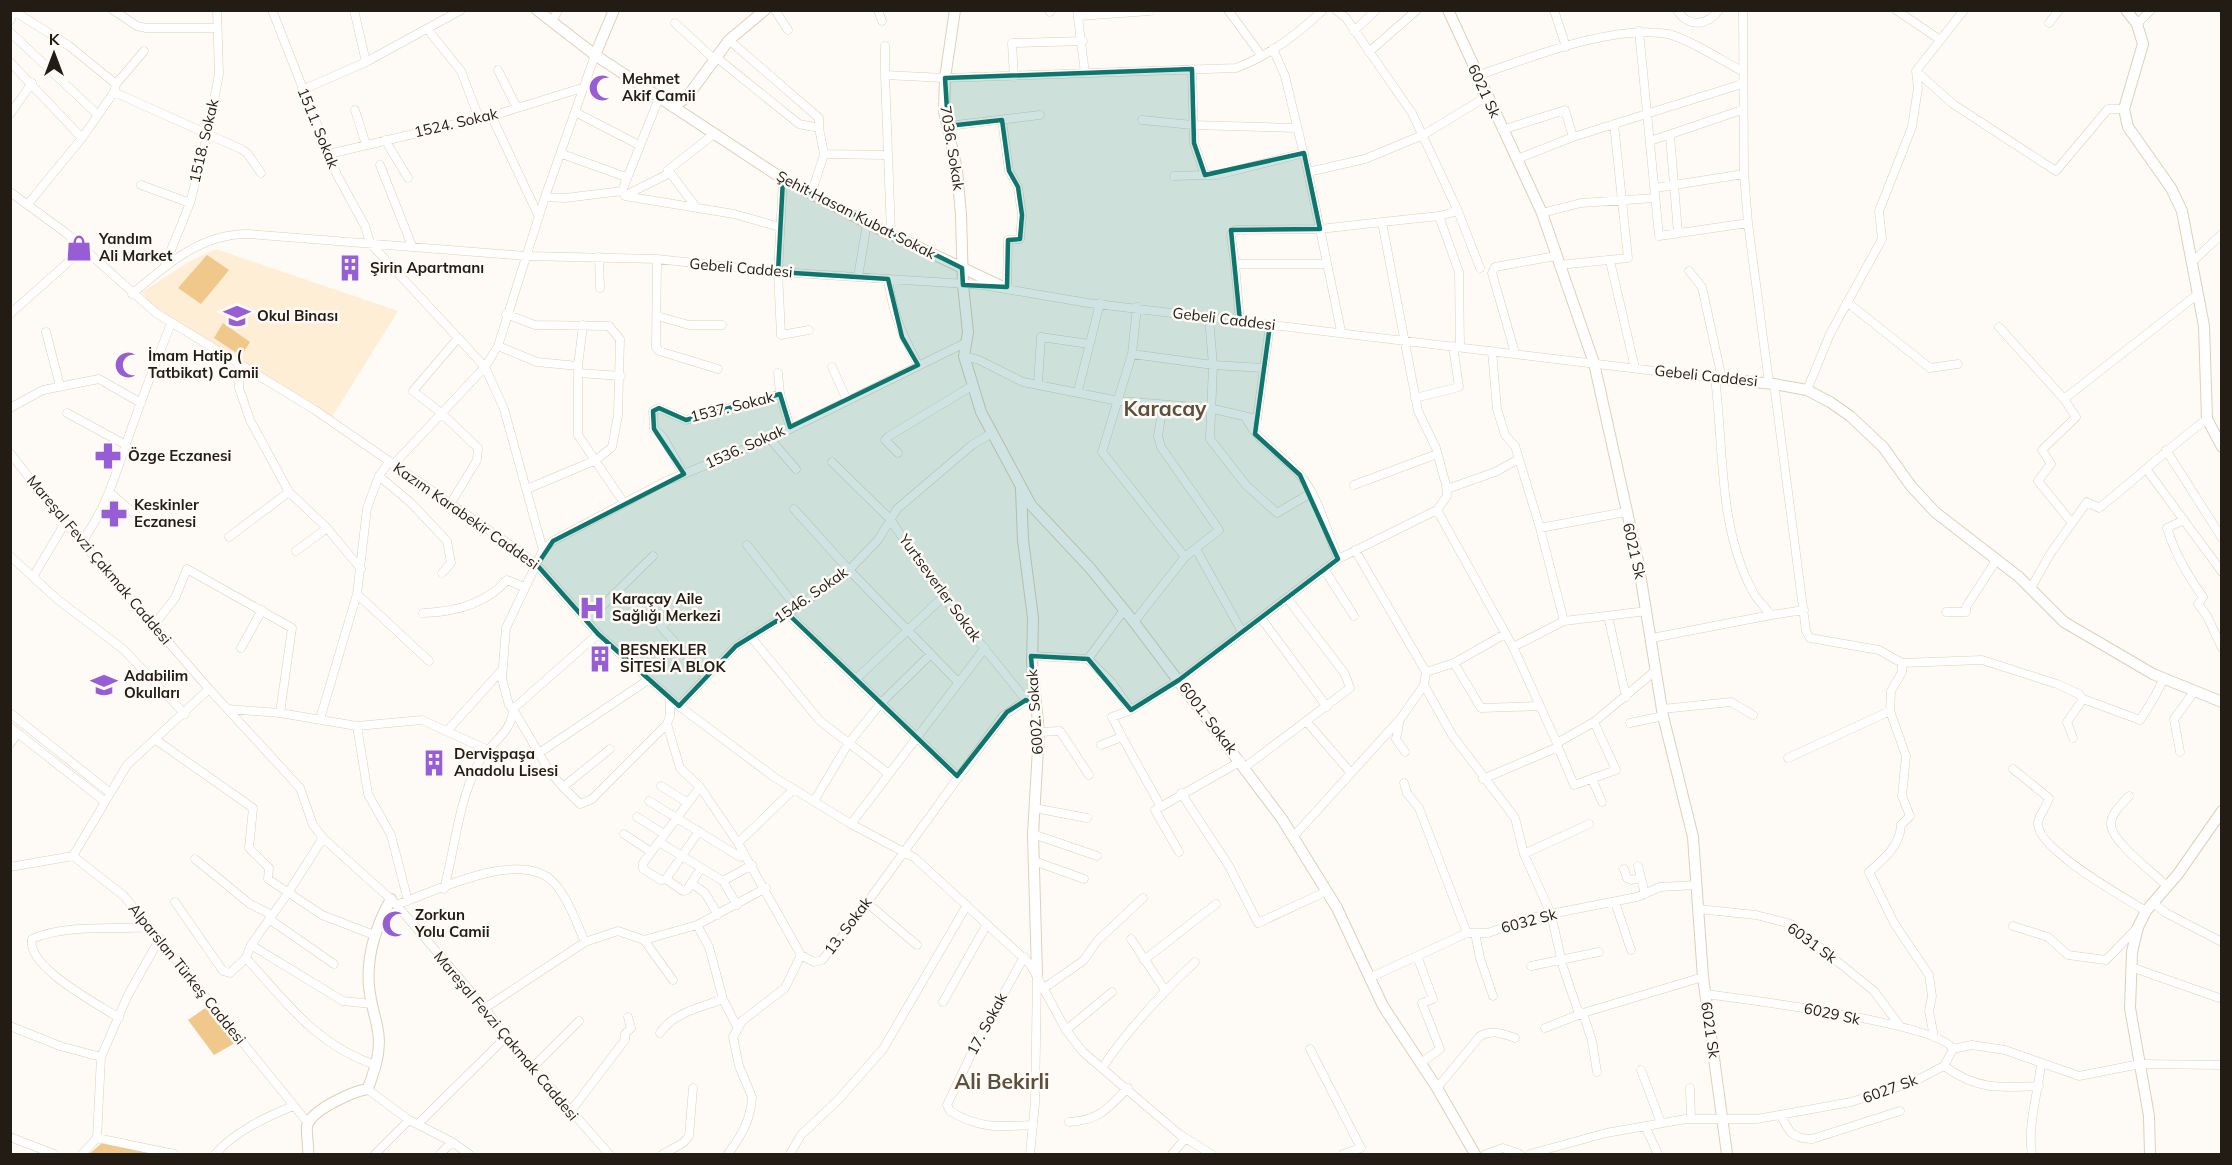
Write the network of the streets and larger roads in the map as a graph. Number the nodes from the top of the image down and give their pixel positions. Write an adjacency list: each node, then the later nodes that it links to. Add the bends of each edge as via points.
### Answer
1 (113, 10): 37 (street, via 141,27)
2 (217, 10): 37 (street, 1518. Sokak)
3 (272, 10): 69 (street, 1511. Sokak)
4 (354, 10): 55 (street)
5 (461, 10): 38 (street)
6 (537, 10): 33 (street, Şehit Hasan Kubat Sokak)
7 (558, 10): 33 (street)
8 (614, 10): 52 (street)
9 (765, 10): 44 (street)
10 (776, 10): 39 (street)
11 (878, 10): 32 (street)
12 (955, 10): 64 (street, 7036. Sokak)
13 (1150, 10): 30 (street)
14 (1228, 10): 51 (street)
15 (1323, 10): 48 (street)
16 (1336, 10): 40 (street)
17 (1377, 10): 40 (street)
18 (1417, 10): 50 (street)
19 (1448, 10): 63 (street, 6021 Sk)
20 (1554, 10): 47 (street)
21 (1677, 10): 22 (street, via 1684,20 1700,24)
22 (1719, 10)
23 (1743, 10): 58 (street)
24 (1896, 10): 43 (street)
25 (1964, 10): 43 (street)
26 (2059, 10): 35 (street)
27 (2126, 10): 36 (street)
28 (2151, 10): 36 (street)
29 (13, 11): 31 (street); 67 (street, via 68,45)
30 (1078, 13): 45 (street)
31 (10, 21)
32 (882, 21)
33 (552, 22): 52 (street, Şehit Hasan Kubat Sokak)
34 (675, 23): 53 (street)
35 (2049, 23)
36 (2137, 24): 74 (street, via 2143,44)
37 (217, 28): 92 (street, 1518. Sokak, via 219,74)
38 (428, 30): 55 (street); 83 (street, via 461,71)
39 (788, 30)
40 (1353, 31): 50 (street)
41 (1639, 31): 47 (street); 58 (street, via 1670,35); 79 (street)
42 (10, 32): 80 (street)
43 (1939, 39): 59 (street)
44 (729, 40): 53 (street); 89 (street, via 803,102 819,118)
45 (1083, 41): 60 (street); 62 (street, via 1012,43)
46 (885, 46): 61 (street)
47 (1566, 47): 63 (street)
48 (1273, 49): 51 (street); 90 (street, via 1285,76)
49 (144, 51): 67 (street)
50 (1369, 52): 94 (street, via 1412,112)
51 (1261, 55): 56 (street, via 1236,68)
52 (595, 56): 68 (street); 71 (street, Şehit Hasan Kubat Sokak)
53 (716, 59): 72 (street, via 687,97); 89 (street, via 800,124)
54 (10, 62): 65 (street)
55 (366, 62): 69 (street)
56 (1192, 69): 60 (street); 87 (street)
57 (498, 70): 73 (street)
58 (1742, 71): 66 (street)
59 (1916, 71): 74 (street, via 1953,104 2056,171 2108,110); 165 (street, via 1918,88 1912,127 1880,211 1882,239)
60 (1085, 73): 62 (street)
61 (885, 75): 64 (street); 106 (street)
62 (1014, 76): 64 (street)
63 (1476, 76): 70 (street, 6021 Sk)
64 (945, 78): 88 (street, 7036. Sokak, via 944,111)
65 (32, 83): 78 (street); 97 (street)
66 (1742, 84): 76 (street); 79 (street)
67 (115, 88): 80 (street); 92 (street)
68 (582, 88): 73 (street, 1524. Sokak); 77 (street)
69 (302, 90): 103 (street, 1511. Sokak)
70 (1486, 97): 91 (street, 6021 Sk); 94 (street)
71 (660, 98): 72 (street, Şehit Hasan Kubat Sokak); 101 (street)
72 (673, 107): 93 (street, Şehit Hasan Kubat Sokak)
73 (517, 108): 81 (street, 1524. Sokak)
74 (2124, 109): 150 (street, via 2128,127 2172,188 2182,211)
75 (355, 110): 100 (street)
76 (1742, 110): 95 (street); 113 (street)
77 (575, 112): 101 (street); 104 (street)
78 (10, 114)
79 (1647, 114): 86 (street); 99 (street)
80 (98, 115): 97 (street)
81 (491, 115): 83 (street, 1524. Sokak); 133 (street)
82 (1040, 116): 84 (street)
83 (479, 118): 98 (street, 1524. Sokak)
84 (1002, 120): 88 (street); 162 (street, via 1009,171 1018,188 1022,215 1020,239 1008,240)
85 (1142, 120): 87 (street)
86 (1614, 124): 96 (street); 126 (street)
87 (1192, 125): 90 (street); 112 (street)
88 (948, 126): 154 (street, 7036. Sokak, via 958,181)
89 (819, 128): 105 (street)
90 (1298, 128): 102 (street)
91 (1503, 130): 96 (street, via 1565,110); 107 (street, 6021 Sk)
92 (208, 132): 111 (street, via 247,153); 127 (street, 1518. Sokak)
93 (714, 134): 109 (street); 117 (street, Şehit Hasan Kubat Sokak)
94 (1423, 135): 110 (street, via 1365,159); 130 (street)
95 (1670, 136): 99 (street); 119 (street)
96 (1573, 137): 107 (street)
97 (82, 138): 128 (street)
98 (385, 140): 100 (street, 1524. Sokak); 116 (street)
99 (1650, 141): 120 (street)
100 (366, 145): 103 (street, 1524. Sokak)
101 (639, 145): 115 (street)
102 (1304, 153): 110 (street); 112 (street, via 1217,175)
103 (329, 154): 142 (street, 1511. Sokak)
104 (562, 154): 115 (street); 124 (street)
105 (825, 154): 106 (street); 123 (street)
106 (886, 155): 139 (street)
107 (1517, 159): 131 (street, 6021 Sk)
108 (380, 165): 143 (street)
109 (669, 172): 121 (street); 129 (street)
110 (1308, 172): 138 (street)
111 (261, 173)
112 (1205, 174): 114 (street)
113 (1744, 174): 119 (street); 136 (street)
114 (1174, 176)
115 (626, 177): 121 (street)
116 (408, 178)
117 (783, 179): 123 (street, Şehit Hasan Kubat Sokak); 137 (street)
118 (141, 184): 127 (street)
119 (1675, 186): 120 (street); 140 (street)
120 (1655, 188): 125 (street)
121 (623, 193): 124 (street); 129 (street)
122 (11, 195): 128 (street, Kazım Karabekir Caddesi)
123 (811, 195): 135 (street, Şehit Hasan Kubat Sokak)
124 (545, 196): 133 (street)
125 (1655, 198): 126 (street); 140 (street, via 1659,236)
126 (1622, 201): 131 (street, via 1581,203); 149 (street, via 1628,258)
127 (190, 203): 153 (street, 1518. Sokak)
128 (28, 204): 144 (street, Kazım Karabekir Caddesi)
129 (696, 207): 137 (street)
130 (1458, 212): 132 (street); 155 (street)
131 (1542, 213): 148 (street, 6021 Sk)
132 (1439, 216): 134 (street); 186 (street, via 1459,272)
133 (539, 217): 145 (street)
134 (1382, 222): 138 (street); 182 (street)
135 (867, 223): 139 (street, Şehit Hasan Kubat Sokak); 158 (street)
136 (1748, 223): 140 (street); 206 (street)
137 (780, 227): 156 (street)
138 (1320, 229): 151 (street, via 1236,230 1231,235); 152 (street)
139 (891, 233): 154 (street, Şehit Hasan Kubat Sokak)
140 (1678, 233)
141 (2222, 234): 150 (street)
142 (370, 243): 143 (street, Gebeli Caddesi); 153 (street, Gebeli Caddesi, via 228,234 195,247); 181 (street)
143 (412, 246): 145 (street, Gebeli Caddesi)
144 (84, 248): 163 (street, Kazım Karabekir Caddesi); 168 (street)
145 (526, 256): 146 (street, Gebeli Caddesi); 169 (street)
146 (598, 257): 147 (street, Gebeli Caddesi); 161 (street)
147 (657, 259): 156 (street, Gebeli Caddesi); 170 (street)
148 (1557, 260): 149 (street); 188 (street, via 1495,267 1492,273); 191 (street, 6021 Sk)
149 (1610, 261): 199 (street)
150 (2192, 262): 164 (street)
151 (1234, 264): 152 (street); 172 (street)
152 (1326, 264): 180 (street)
153 (164, 266): 163 (street, Gebeli Caddesi)
154 (962, 268): 160 (street, 7036. Sokak); 162 (street, Şehit Hasan Kubat Sokak)
155 (1480, 268)
156 (778, 272): 158 (street, Gebeli Caddesi); 178 (street, via 781,335)
157 (1689, 272): 204 (street, via 1702,287)
158 (858, 277): 159 (street, Gebeli Caddesi)
159 (888, 279): 160 (street, Gebeli Caddesi); 194 (street, via 902,338)
160 (963, 285): 162 (street, Gebeli Caddesi); 183 (street, 6001. Sokak, via 968,333)
161 (600, 288)
162 (1005, 288): 166 (street, Gebeli Caddesi)
163 (132, 294): 173 (street, Kazım Karabekir Caddesi)
164 (2198, 294): 213 (street); 223 (street, via 2204,326)
165 (1847, 302): 193 (street, via 1930,368); 209 (street)
166 (1100, 303): 167 (street, Gebeli Caddesi); 184 (street)
167 (1137, 307): 171 (street, Gebeli Caddesi); 189 (street)
168 (10, 314)
169 (506, 314): 174 (street, via 535,325); 185 (street)
170 (657, 316): 175 (street, via 689,325); 200 (street, via 659,351)
171 (1209, 318): 172 (street, Gebeli Caddesi); 195 (street)
172 (1240, 321): 176 (street, Gebeli Caddesi)
173 (171, 323): 192 (street, Kazım Karabekir Caddesi); 216 (street)
174 (583, 325): 201 (street); 203 (street, via 609,326 617,334)
175 (722, 325)
176 (1270, 325): 180 (street, Gebeli Caddesi); 198 (street)
177 (1999, 327): 213 (street)
178 (809, 330)
179 (46, 332): 207 (street)
180 (1341, 332): 182 (street, Gebeli Caddesi)
181 (458, 338): 196 (street); 220 (street, via 413,391)
182 (1403, 339): 186 (street, Gebeli Caddesi); 212 (street)
183 (965, 343): 190 (street, 6001. Sokak); 194 (street, 1536. Sokak)
184 (1089, 344): 205 (street, via 1041,336); 210 (street)
185 (498, 346): 196 (street); 201 (street, via 537,362)
186 (1457, 346): 187 (street, Gebeli Caddesi); 212 (street, via 1459,387)
187 (1492, 351): 188 (street, Gebeli Caddesi); 233 (street, via 1497,409 1505,435 1515,446)
188 (1515, 353): 191 (street, Gebeli Caddesi)
189 (1132, 354): 195 (street); 215 (street)
190 (964, 356): 205 (street, via 1011,378); 208 (street, 6001. Sokak)
191 (1594, 363): 199 (street, Gebeli Caddesi); 252 (street, 6021 Sk)
192 (239, 364): 236 (street, Kazım Karabekir Caddesi); 246 (street, via 239,387 250,420)
193 (1958, 364)
194 (918, 365): 214 (street, 1536. Sokak)
195 (1213, 365): 198 (street); 219 (street)
196 (486, 367): 220 (street); 243 (street, via 504,409)
197 (832, 367): 214 (street)
198 (1264, 368): 222 (street, via 1257,419)
199 (1635, 368): 204 (street, Gebeli Caddesi)
200 (718, 369)
201 (579, 370): 203 (street); 234 (street, via 578,435)
202 (778, 373): 211 (street)
203 (621, 376): 234 (street, via 614,442)
204 (1718, 379): 206 (street, Gebeli Caddesi); 294 (street, via 1729,522 1752,591)
205 (1038, 383): 210 (street)
206 (1772, 383): 209 (street, Gebeli Caddesi); 288 (street)
207 (60, 386): 216 (street, via 99,379); 218 (street, via 43,390)
208 (972, 386): 225 (street, 6001. Sokak); 231 (street, via 889,436 885,440)
209 (1807, 390): 272 (street, Gebeli Caddesi, via 1850,416 1883,447 1935,512)
210 (1078, 391): 215 (street)
211 (780, 394): 224 (street, 1537. Sokak); 239 (street, 1537. Sokak, via 686,420 659,408 653,411 654,429 663,437)
212 (1415, 398): 232 (street)
213 (2064, 399): 257 (street, via 2076,417 2042,450 2051,464 2038,481)
214 (847, 400): 224 (street, 1536. Sokak)
215 (1119, 401): 217 (street); 270 (street, via 1102,452)
216 (141, 403): 227 (street)
217 (1163, 405): 219 (street); 264 (street, via 1158,436 1161,447 1219,530)
218 (10, 408)
219 (1209, 408): 222 (street); 247 (street, via 1210,439 1246,485 1277,513)
220 (441, 412): 236 (street); 248 (street, via 479,452)
221 (67, 413): 227 (street)
222 (1246, 418): 247 (street, via 1253,433 1300,475)
223 (2207, 419): 228 (street); 229 (street)
224 (790, 427): 226 (street, 1536. Sokak)
225 (992, 433): 242 (street, 6001. Sokak); 253 (street, 1546. Sokak, via 972,445)
226 (770, 439): 237 (street); 239 (street, 1536. Sokak)
227 (126, 445): 245 (street)
228 (2222, 447)
229 (2166, 450): 238 (street); 261 (street)
230 (10, 453): 255 (street, Mareşal Fevzi Çakmak Caddesi)
231 (897, 453)
232 (1437, 454): 241 (street); 244 (street)
233 (1519, 459): 244 (street); 259 (street)
234 (596, 460): 243 (street); 249 (street)
235 (832, 462): 253 (street, Yurtseverler Sokak)
236 (391, 463): 240 (street); 248 (street, Kazım Karabekir Caddesi)
237 (796, 469)
238 (2147, 470): 254 (street); 257 (street, via 2099,508 2087,502)
239 (683, 473): 249 (street, 1536. Sokak)
240 (379, 477): 274 (street, via 367,508); 278 (street, via 447,540 451,563)
241 (1354, 485)
242 (1021, 486): 287 (street, 6001. Sokak, via 1031,505); 313 (street, 6002. Sokak, via 1033,618)
243 (527, 489): 265 (street)
244 (1447, 489): 251 (street, via 1447,496)
245 (110, 492): 256 (street); 262 (street, via 99,518)
246 (289, 492): 258 (street); 260 (street)
247 (1311, 493): 271 (street)
248 (452, 502): 273 (street, Kazım Karabekir Caddesi)
249 (624, 503): 265 (street, 1536. Sokak, via 571,530)
250 (794, 509): 276 (street)
251 (1437, 510): 266 (street); 305 (street)
252 (1625, 512): 259 (street); 289 (street, 6021 Sk)
253 (890, 519): 276 (street, 1546. Sokak, via 878,540); 283 (street, Yurtseverler Sokak)
254 (2184, 520): 277 (street); 311 (street, via 2167,528 2173,549 2203,597 2198,604)
255 (65, 523): 262 (street, Mareşal Fevzi Çakmak Caddesi); 279 (street)
256 (145, 523)
257 (2072, 523): 281 (street)
258 (327, 528): 267 (street); 274 (street)
259 (1540, 528): 299 (street)
260 (229, 537)
261 (2222, 538)
262 (83, 540): 301 (street, Mareşal Fevzi Çakmak Caddesi)
263 (747, 545): 285 (street)
264 (1196, 549): 270 (street); 303 (street)
265 (543, 550): 273 (street)
266 (1355, 550): 271 (street); 320 (street)
267 (296, 551)
268 (10, 556): 279 (street)
269 (653, 556): 298 (street)
270 (1185, 557): 300 (street)
271 (1338, 559): 275 (street)
272 (1997, 559): 281 (street, Gebeli Caddesi); 290 (street, via 1966,612)
273 (537, 565): 280 (street); 298 (street, Kazım Karabekir Caddesi)
274 (361, 569): 282 (street)
275 (1324, 569): 284 (street); 295 (street)
276 (849, 570): 285 (street, 1546. Sokak); 302 (street)
277 (2222, 572)
278 (442, 573)
279 (33, 577): 346 (street, via 123,649)
280 (524, 587): 291 (street, via 507,580 496,593 478,603); 318 (street, via 506,628)
281 (2031, 588): 323 (street, Gebeli Caddesi, via 2064,622 2119,657)
282 (357, 594): 315 (street); 349 (street)
283 (943, 597): 302 (street); 310 (street, Yurtseverler Sokak)
284 (1287, 598): 297 (street); 338 (street, via 1345,674 1350,688)
285 (796, 607): 292 (street, 1546. Sokak)
286 (262, 610): 301 (street, via 187,568 175,598); 309 (street); 345 (street, via 292,628)
287 (1124, 610): 300 (street, 6001. Sokak); 314 (street)
288 (1804, 610): 294 (street); 317 (street, via 1810,638 1879,650)
289 (1647, 611): 296 (street); 307 (street, 6021 Sk)
290 (1946, 612)
291 (423, 613)
292 (788, 614): 306 (street, 1546. Sokak); 322 (street)
293 (674, 615): 321 (street, via 661,627)
294 (1771, 615): 307 (street)
295 (1354, 616)
296 (1608, 616): 299 (street); 330 (street)
297 (1261, 618): 303 (street); 338 (street)
298 (588, 620): 304 (street, Kazım Karabekir Caddesi)
299 (1564, 621): 308 (street)
300 (1134, 622): 325 (street, 6001. Sokak)
301 (154, 625): 328 (street, Mareşal Fevzi Çakmak Caddesi)
302 (908, 629): 312 (street); 322 (street)
303 (1242, 632): 325 (street)
304 (598, 634): 324 (street, Kazım Karabekir Caddesi); 340 (street)
305 (1505, 634): 308 (street); 316 (street)
306 (750, 636): 321 (street, 1546. Sokak, via 729,652); 364 (street, via 813,714)
307 (1652, 638): 319 (street, 6021 Sk)
308 (1513, 647): 337 (street)
309 (241, 648)
310 (985, 648): 326 (street); 334 (street, Yurtseverler Sokak)
311 (2222, 648)
312 (931, 654): 326 (street); 335 (street)
313 (1032, 656): 314 (street); 334 (street, 6002. Sokak)
314 (1088, 659): 341 (street)
315 (429, 662)
316 (1454, 663): 320 (street); 337 (street, via 1480,708)
317 (1902, 663): 332 (street, via 1982,660 2057,684); 342 (street, via 1902,672 1891,691)
318 (501, 671): 340 (street); 356 (street)
319 (1655, 671): 330 (street); 343 (street, 6021 Sk)
320 (1426, 672): 327 (street)
321 (707, 678): 336 (street, 1546. Sokak)
322 (856, 678): 335 (street)
323 (2163, 678): 329 (street, Gebeli Caddesi); 332 (street, via 2140,720)
324 (648, 680): 331 (street, Kazım Karabekir Caddesi); 371 (street)
325 (1179, 680): 341 (street); 373 (street, 6001. Sokak)
326 (958, 682): 360 (street)
327 (1424, 685): 348 (street); 380 (street)
328 (209, 689): 339 (street, Mareşal Fevzi Çakmak Caddesi); 346 (street)
329 (2194, 692): 333 (street, Gebeli Caddesi); 370 (street, via 2174,719)
330 (1626, 697): 351 (street)
331 (670, 699): 336 (street, Kazım Karabekir Caddesi); 353 (street)
332 (2083, 699): 361 (street, via 2067,722)
333 (2222, 702)
334 (1031, 703): 357 (street, 6002. Sokak); 378 (street, 13. Sokak, via 1003,716)
335 (881, 704): 360 (street); 364 (street)
336 (679, 706): 385 (street, Kazım Karabekir Caddesi)
337 (1540, 706): 366 (street)
338 (1328, 707): 350 (street)
339 (228, 709): 345 (street); 407 (street, Mareşal Fevzi Çakmak Caddesi, via 300,788 313,825)
340 (513, 709): 368 (street, via 513,721); 371 (street)
341 (1131, 710): 359 (street, via 1112,717)
342 (1890, 711): 372 (street); 502 (street, via 1906,756 1902,795 1910,816 1901,825 1892,852 1869,872 1894,923 1929,975)
343 (1662, 712): 347 (street, via 1731,702); 352 (street); 430 (street, 6021 Sk, via 1693,837)
344 (10, 713): 386 (street)
345 (280, 713): 349 (street)
346 (185, 714): 362 (street)
347 (1753, 715)
348 (1401, 717): 369 (street, via 1396,739); 375 (street)
349 (321, 719): 354 (street)
350 (1307, 722): 373 (street); 375 (street)
351 (1594, 722): 366 (street); 379 (street, via 1616,770)
352 (1630, 723)
353 (667, 724): 382 (street, via 592,799 580,804); 384 (street, via 680,768)
354 (357, 726): 356 (street, via 422,720); 438 (street, via 368,794 391,835)
355 (10, 727): 358 (street)
356 (447, 731): 368 (street)
357 (1039, 732): 377 (street, via 1060,731); 395 (street, 6002. Sokak)
358 (18, 733): 363 (street); 389 (street)
359 (1122, 737): 365 (street); 394 (street)
360 (917, 738): 376 (street); 378 (street)
361 (2073, 738)
362 (156, 740): 386 (street, via 128,765); 435 (street, via 253,808 249,848 269,868 268,879)
363 (10, 744)
364 (848, 744): 376 (street); 391 (street)
365 (1101, 745)
366 (1558, 745): 379 (street, via 1574,785); 380 (street)
367 (610, 748): 382 (street)
368 (488, 750): 432 (street, via 464,800)
369 (1405, 752)
370 (2181, 752)
371 (539, 753): 382 (street)
372 (1788, 758)
373 (1243, 764): 387 (street); 406 (street, 6001. Sokak)
374 (2013, 769): 446 (street, via 2049,798 2038,822 2040,836 2065,859)
375 (1350, 772): 406 (street)
376 (889, 774): 400 (street)
377 (1089, 775)
378 (957, 776): 410 (street, 13. Sokak)
379 (1592, 778): 392 (street)
380 (1483, 779): 414 (street, via 1515,818)
381 (1404, 783): 456 (street, via 1419,808)
382 (565, 785)
383 (661, 786): 393 (street)
384 (700, 788): 393 (street); 409 (street)
385 (794, 789): 391 (street, Kazım Karabekir Caddesi); 409 (street)
386 (109, 792): 389 (street)
387 (1181, 793): 394 (street); 434 (street, via 1229,866 1258,923)
388 (2129, 795): 431 (street, via 2110,825 2114,839)
389 (104, 801): 415 (street)
390 (649, 801): 398 (street)
391 (814, 801): 400 (street, Kazım Karabekir Caddesi)
392 (1602, 802)
393 (688, 803): 398 (street)
394 (1161, 807): 412 (street, via 1155,810)
395 (1034, 808): 399 (street); 405 (street, 6002. Sokak)
396 (2222, 811): 431 (street)
397 (637, 817): 404 (street)
398 (677, 818): 402 (street); 404 (street)
399 (1087, 818)
400 (851, 824): 410 (street, Kazım Karabekir Caddesi)
401 (1589, 824): 414 (street)
402 (699, 831): 413 (street, via 740,856); 416 (street)
403 (624, 834): 411 (street)
404 (664, 834): 408 (street)
405 (1033, 834): 417 (street); 419 (street, 6002. Sokak)
406 (1293, 837): 434 (street, 6001. Sokak)
407 (322, 838): 435 (street); 440 (street, Mareşal Fevzi Çakmak Caddesi)
408 (659, 842): 411 (street); 416 (street)
409 (738, 843): 413 (street)
410 (906, 851): 441 (street, 13. Sokak); 445 (street, Kazım Karabekir Caddesi)
411 (651, 852): 426 (street, via 643,869)
412 (1179, 852)
413 (744, 853): 420 (street)
414 (1524, 854): 448 (street)
415 (73, 856): 422 (street); 454 (street, Alparslan Türkeş Caddesi, via 124,896)
416 (682, 856): 423 (street); 426 (street)
417 (1097, 856)
418 (195, 859): 450 (street)
419 (1034, 861): 427 (street); 477 (street, 6002. Sokak)
420 (752, 865): 428 (street); 433 (street)
421 (1638, 866): 425 (street)
422 (10, 867)
423 (701, 868): 428 (street); 429 (street)
424 (1624, 869): 425 (street, via 1627,878)
425 (1641, 878): 436 (street)
426 (666, 879): 429 (street, via 683,891)
427 (1084, 879)
428 (723, 881): 444 (street)
429 (691, 883): 449 (street, via 705,893)
430 (1696, 885): 436 (street, 6032 Sk, via 1660,887); 447 (street, 6021 Sk)
431 (2167, 886): 446 (street)
432 (444, 888): 438 (street); 461 (street, via 503,869 536,872 555,884)
433 (766, 888): 444 (street); 467 (street)
434 (1327, 891): 479 (street, 6001. Sokak)
435 (288, 894): 450 (street); 457 (street, via 322,915)
436 (1645, 894): 442 (street, 6032 Sk)
437 (1143, 898): 481 (street, via 1098,940 1083,961)
438 (408, 901): 440 (street)
439 (175, 902): 470 (street, via 223,971 230,972)
440 (394, 902): 457 (street); 490 (street, Mareşal Fevzi Çakmak Caddesi)
441 (866, 902): 464 (street); 467 (street, 13. Sokak, via 822,960 814,962)
442 (1615, 902): 448 (street, 6032 Sk); 465 (street)
443 (1216, 904): 471 (street)
444 (737, 905): 449 (street)
445 (967, 905): 451 (street, Kazım Karabekir Caddesi); 551 (street, via 883,1049 801,1135)
446 (2149, 907): 455 (street); 462 (street)
447 (1698, 909): 478 (street, 6021 Sk); 496 (street, 6031 Sk, via 1756,915 1791,924 1874,991)
448 (1551, 914): 456 (street, 6032 Sk, via 1488,933); 472 (street)
449 (718, 915): 452 (street)
450 (271, 917): 463 (street); 474 (street)
451 (987, 924): 469 (street, Kazım Karabekir Caddesi); 488 (street)
452 (697, 925): 460 (street); 486 (street, via 709,947)
453 (2013, 926): 455 (street, via 2048,937 2068,955 2106,960)
454 (150, 927): 458 (street, Alparslan Türkeş Caddesi); 493 (street, via 41,934 32,939 32,951 46,970)
455 (2138, 927): 476 (street)
456 (1471, 933): 468 (street, 6032 Sk); 485 (street)
457 (374, 935): 489 (street, via 369,967)
458 (160, 938): 493 (street); 523 (street, Alparslan Türkeş Caddesi)
459 (1131, 939): 471 (street)
460 (644, 940): 461 (street, via 618,931); 480 (street)
461 (585, 942): 490 (street)
462 (2222, 942)
463 (251, 945): 470 (street); 489 (street, via 343,1001)
464 (917, 945)
465 (1631, 950)
466 (1599, 952): 472 (street)
467 (801, 955): 498 (street, 13. Sokak, via 785,988 742,1021)
468 (1417, 956): 479 (street, 6032 Sk); 507 (street, via 1433,999 1422,1003 1440,1049)
469 (1024, 957): 477 (street, Kazım Karabekir Caddesi); 534 (street, 17. Sokak, via 947,1105 950,1112 973,1124)
470 (246, 958): 510 (street, via 323,1040)
471 (1144, 960): 482 (street)
472 (1562, 960): 475 (street); 491 (street)
473 (1195, 962): 482 (street)
474 (334, 964)
475 (1531, 966)
476 (2131, 967): 487 (street); 509 (street, via 2130,1008)
477 (1037, 974): 481 (street, Kazım Karabekir Caddesi); 534 (street)
478 (1703, 977): 484 (street, 6021 Sk); 491 (street)
479 (1369, 978): 507 (street, 6001. Sokak, via 1390,1019)
480 (673, 980)
481 (1044, 988): 499 (street, Kazım Karabekir Caddesi)
482 (1165, 990): 514 (street, via 1123,1037)
483 (1112, 992): 499 (street)
484 (1705, 994): 496 (street, 6029 Sk, via 1791,1005); 527 (street, 6021 Sk)
485 (1494, 996)
486 (723, 999): 498 (street); 500 (street, via 677,1016)
487 (2222, 999)
488 (943, 1002)
489 (372, 1004): 510 (street, via 381,1046)
490 (485, 1008): 501 (street, Mareşal Fevzi Çakmak Caddesi)
491 (1580, 1012): 497 (street); 516 (street, via 1592,1041)
492 (628, 1017): 525 (street, via 631,1028 625,1040)
493 (119, 1018): 506 (street)
494 (579, 1021): 513 (street)
495 (10, 1026): 506 (street)
496 (1900, 1026): 502 (street, 6029 Sk)
497 (1545, 1028)
498 (738, 1029): 550 (street, via 734,1043 752,1105 744,1131)
499 (1066, 1030): 514 (street, Kazım Karabekir Caddesi)
500 (660, 1033)
501 (506, 1037): 513 (street, Mareşal Fevzi Çakmak Caddesi); 533 (street)
502 (1934, 1037): 505 (street, 6029 Sk)
503 (1515, 1038): 520 (street, via 1498,1032 1480,1036)
504 (1310, 1049): 555 (street, via 1360,1148)
505 (1953, 1049): 508 (street, via 1972,1045 2005,1050); 512 (street)
506 (101, 1057): 537 (street)
507 (1421, 1063): 520 (street, 6001. Sokak)
508 (2041, 1064): 509 (street, via 2079,1076); 517 (street)
509 (2140, 1064): 511 (street); 563 (street, via 2149,1116)
510 (375, 1065): 522 (street)
511 (2222, 1065)
512 (1944, 1066): 517 (street, via 1964,1081 1981,1085); 526 (street, 6027 Sk, via 1911,1083 1851,1102)
513 (532, 1068): 525 (street, Mareşal Fevzi Çakmak Caddesi)
514 (1102, 1068): 519 (street, Kazım Karabekir Caddesi)
515 (1641, 1070): 532 (street)
516 (1597, 1072)
517 (2039, 1086): 562 (street, via 2028,1133)
518 (693, 1088): 549 (street, via 689,1136)
519 (1128, 1088): 530 (street, via 1102,1114 1090,1120); 538 (street, Kazım Karabekir Caddesi)
520 (1437, 1088): 556 (street, 6001. Sokak)
521 (1690, 1088): 528 (street)
522 (367, 1089): 529 (street); 531 (street, via 330,1105)
523 (293, 1106): 531 (street, Alparslan Türkeş Caddesi); 543 (street, via 227,1141)
524 (1900, 1111): 526 (street, via 1812,1139 1799,1139 1788,1132)
525 (570, 1112): 548 (street, Mareşal Fevzi Çakmak Caddesi)
526 (1780, 1115): 527 (street, 6027 Sk, via 1757,1119)
527 (1723, 1117): 528 (street, 6027 Sk); 561 (street, 6021 Sk)
528 (1691, 1118): 532 (street, 6027 Sk)
529 (409, 1120): 533 (street); 545 (street)
530 (1069, 1122)
531 (308, 1123): 544 (street)
532 (1661, 1123): 535 (street, 6027 Sk)
533 (418, 1124): 539 (street)
534 (1033, 1125): 552 (street)
535 (1645, 1126): 559 (street, 6027 Sk); 560 (street)
536 (10, 1137): 540 (street)
537 (97, 1138): 541 (street); 542 (street)
538 (1185, 1139): 553 (street); 554 (street, Kazım Karabekir Caddesi)
539 (452, 1142): 546 (street); 547 (street)
540 (54, 1155)
541 (82, 1155)
542 (174, 1155)
543 (214, 1155)
544 (308, 1155)
545 (375, 1155)
546 (440, 1155)
547 (469, 1155)
548 (609, 1155)
549 (663, 1155)
550 (728, 1155)
551 (790, 1155)
552 (1030, 1155)
553 (1172, 1155)
554 (1211, 1155)
555 (1343, 1155)
556 (1475, 1155)
557 (1486, 1155): 558 (street, via 1503,1148)
558 (1520, 1155)
559 (1530, 1155)
560 (1658, 1155)
561 (1727, 1155)
562 (2032, 1155)
563 (2150, 1155)

